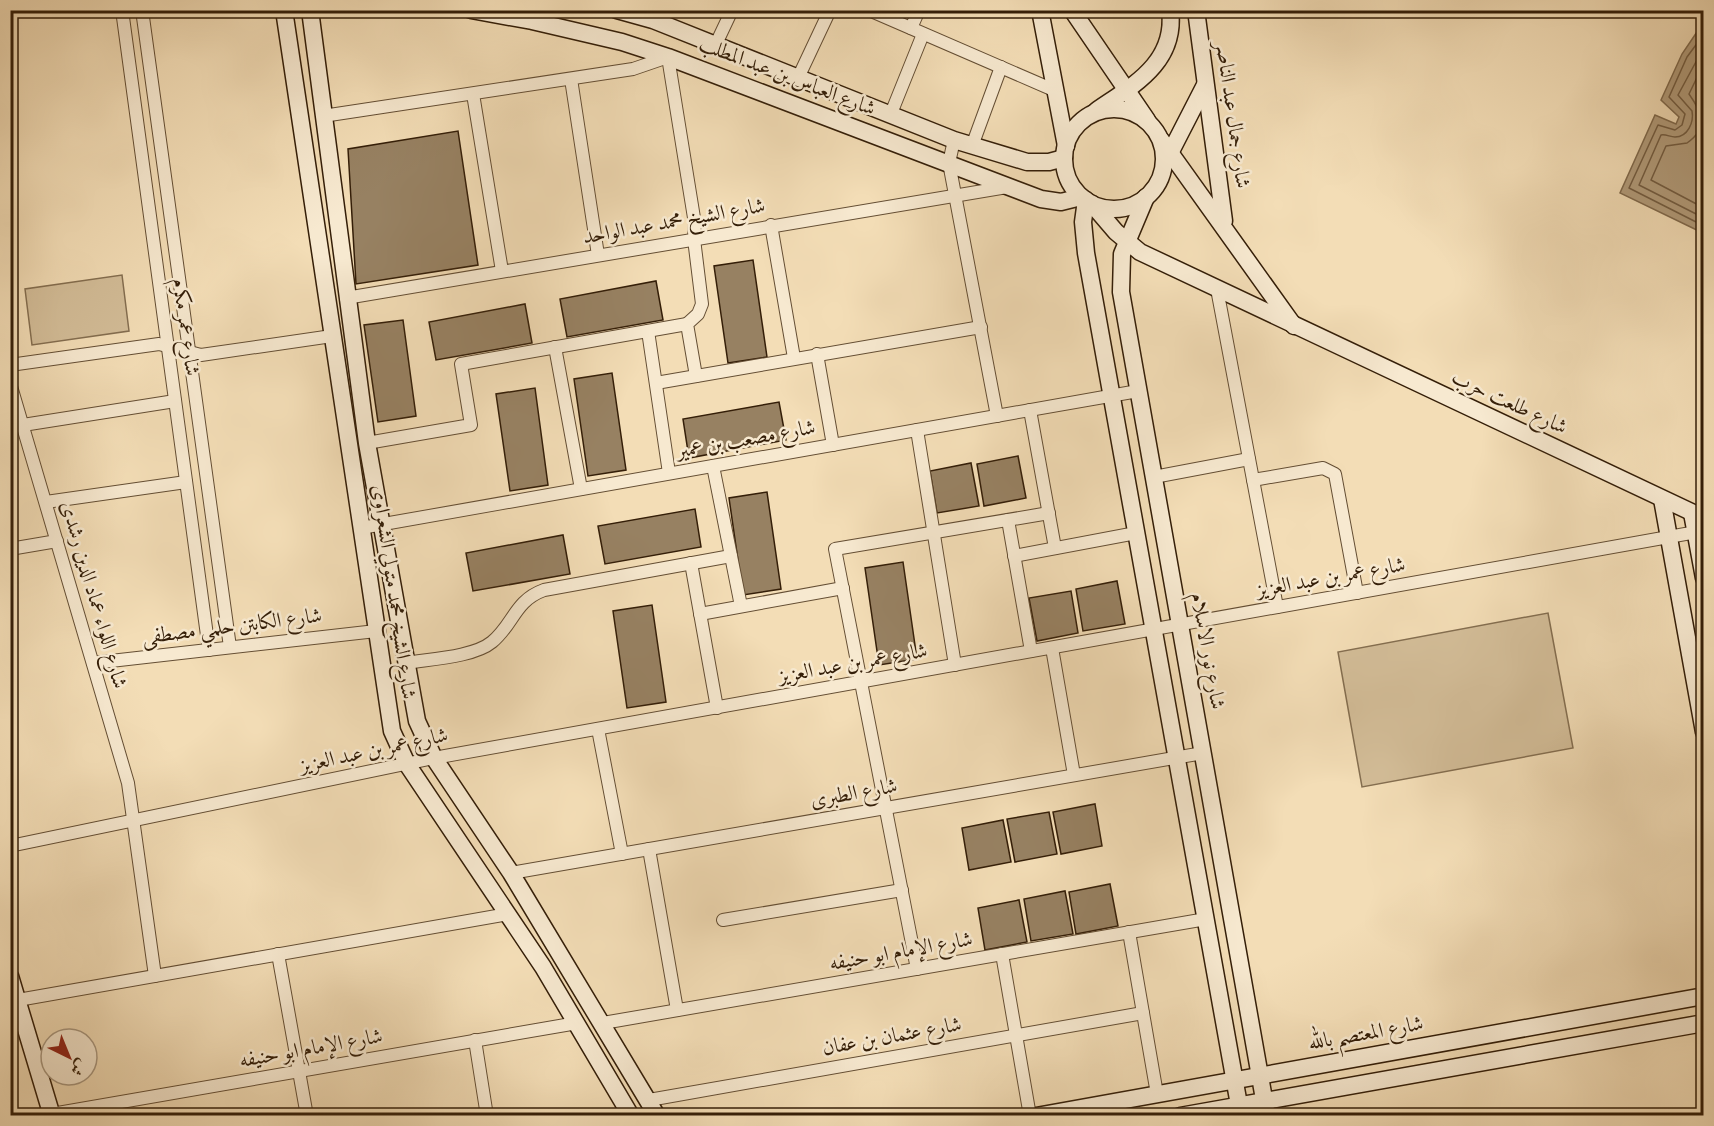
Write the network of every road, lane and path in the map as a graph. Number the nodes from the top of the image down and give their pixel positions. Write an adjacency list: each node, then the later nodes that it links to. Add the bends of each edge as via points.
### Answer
1 (122, 10): 53 (street, شارع عمر مكرم)
2 (142, 10): 55 (street, شارع عمر مكرم)
3 (284, 10): 52 (street, شارع الشيخ محمد متولي الشعراوى)
4 (309, 10): 27 (street, شارع الشيخ محمد متولي الشعراوى)
5 (471, 10): 19 (street, شارع العباس بن عبد المطلب, via 622,42)
6 (618, 10): 15 (street, شارع العباس بن عبد المطلب)
7 (732, 10): 18 (street)
8 (830, 10): 21 (street)
9 (869, 10): 16 (street)
10 (919, 10): 16 (street)
11 (1040, 10): 25 (street)
12 (1072, 10): 24 (street)
13 (1170, 10): 24 (street, via 1168,39 1160,60)
14 (1196, 10): 23 (street, شارع جمال عبد الناصر)
15 (655, 15): 18 (street, شارع العباس بن عبد المطلب)
16 (911, 28): 17 (street)
17 (923, 34): 20 (street); 28 (street)
18 (716, 44): 21 (street, شارع العباس بن عبد المطلب)
19 (668, 57): 22 (street, via 633,69); 35 (street, شارع العباس بن عبد المطلب); 42 (street)
20 (1001, 67): 25 (street); 32 (street)
21 (798, 78): 28 (street, شارع العباس بن عبد المطلب)
22 (571, 79): 26 (street); 44 (street)
23 (1205, 85): 34 (street); 41 (street, شارع جمال عبد الناصر)
24 (1127, 89): 29 (street); 30 (street)
25 (1056, 91): 33 (street)
26 (473, 94): 27 (street); 45 (street)
27 (323, 116): 47 (street, شارع الشيخ محمد متولي الشعراوى)
28 (890, 116): 31 (street, شارع العباس بن عبد المطلب)
29 (1086, 118): 30 (street, via 1103,111 1121,110 1139,116); 33 (street, via 1070,135)
30 (1155, 132): 34 (street)
31 (954, 140): 32 (street, شارع العباس بن عبد المطلب); 35 (street)
32 (972, 146): 33 (street, شارع العباس بن عبد المطلب, via 1027,162 1049,162)
33 (1065, 152): 39 (street, via 1068,179)
34 (1167, 160): 38 (street); 41 (street)
35 (949, 164): 36 (street, شارع العباس بن عبد المطلب); 37 (street)
36 (1008, 187): 37 (street, شارع الشيخ محمد عبد الواحد); 39 (street, شارع العباس بن عبد المطلب, via 1054,202)
37 (957, 194): 40 (street, شارع الشيخ محمد عبد الواحد); 49 (street)
38 (1146, 197): 39 (street, via 1137,204 1114,209); 43 (street, شارع نور الاسلام)
39 (1086, 201): 43 (street, شارع طلعت حرب); 63 (street, via 1084,243)
40 (771, 225): 42 (street, شارع الشيخ محمد عبد الواحد); 57 (street)
41 (1224, 225): 50 (street)
42 (694, 238): 44 (street, شارع الشيخ محمد عبد الواحد); 48 (street, via 702,304)
43 (1127, 243): 46 (street, شارع طلعت حرب); 62 (street, شارع نور الاسلام, via 1122,254 1121,292)
44 (598, 255): 45 (street, شارع الشيخ محمد عبد الواحد)
45 (502, 271): 47 (street, شارع الشيخ محمد عبد الواحد)
46 (1216, 289): 50 (street, شارع طلعت حرب); 71 (street)
47 (346, 298): 69 (street, شارع الشيخ محمد متولي الشعراوى)
48 (687, 324): 51 (street); 59 (street)
49 (981, 327): 56 (street); 66 (street)
50 (1295, 327): 78 (street, شارع طلعت حرب)
51 (648, 331): 54 (street); 61 (street)
52 (332, 336): 55 (street, via 201,355); 84 (street, شارع الشيخ محمد متولي الشعراوى)
53 (168, 346): 55 (street); 58 (street, via 159,344); 64 (street, شارع عمر مكرم)
54 (555, 347): 69 (street, via 461,364 471,425); 77 (street)
55 (190, 352): 103 (street, شارع عمر مكرم)
56 (817, 354): 57 (street); 70 (street)
57 (794, 358): 59 (street)
58 (10, 365)
59 (696, 376): 61 (street)
60 (10, 383): 67 (street, شارع اللواء عماد الدين رشدى)
61 (656, 383): 73 (street)
62 (1138, 390): 63 (street, شارع مصعب بن عمير); 74 (street, شارع نور الاسلام)
63 (1111, 395): 65 (street, شارع مصعب بن عمير); 86 (street)
64 (175, 401): 67 (street); 76 (street, شارع عمر مكرم)
65 (1030, 410): 66 (street, شارع مصعب بن عمير); 80 (street)
66 (997, 416): 68 (street, شارع مصعب بن عمير)
67 (23, 425): 79 (street, شارع اللواء عماد الدين رشدى)
68 (917, 430): 70 (street, شارع مصعب بن عمير); 85 (street)
69 (367, 443): 83 (street, شارع الشيخ محمد متولي الشعراوى)
70 (833, 445): 72 (street, شارع مصعب بن عمير)
71 (1249, 459): 74 (street); 75 (street)
72 (713, 466): 73 (street, شارع مصعب بن عمير); 91 (street)
73 (669, 474): 77 (street, شارع مصعب بن عمير)
74 (1154, 477): 100 (street, شارع نور الاسلام)
75 (1253, 480): 96 (street, via 1323,468 1335,474); 98 (street)
76 (186, 482): 79 (street); 105 (street, شارع عمر مكرم)
77 (581, 489): 83 (street, شارع مصعب بن عمير)
78 (1662, 499): 82 (street, شارع طلعت حرب); 87 (street)
79 (46, 502): 88 (street, شارع اللواء عماد الدين رشدى)
80 (1049, 513): 81 (street); 89 (street)
81 (1008, 520): 85 (street); 92 (street)
82 (1698, 523): 87 (street, شارع عمر بن عبد العزيز); 94 (street)
83 (381, 525): 84 (street, شارع مصعب بن عمير); 108 (street, شارع الشيخ محمد متولي الشعراوى)
84 (361, 528): 102 (street, شارع الشيخ محمد متولي الشعراوى)
85 (933, 532): 95 (street, via 836,549); 109 (street)
86 (1136, 533): 89 (street); 101 (street)
87 (1668, 537): 96 (street, شارع عمر بن عبد العزيز); 113 (street)
88 (57, 541): 90 (street); 107 (street, شارع اللواء عماد الدين رشدى)
89 (1055, 548): 92 (street)
90 (10, 549)
91 (731, 556): 93 (street); 97 (street)
92 (1014, 556): 106 (street)
93 (690, 563): 99 (street); 108 (street, via 544,590 524,601 487,646)
94 (1704, 578)
95 (843, 588): 97 (street); 110 (street)
96 (1357, 593): 98 (street, شارع عمر بن عبد العزيز)
97 (741, 606): 99 (street)
98 (1278, 607): 100 (street, شارع عمر بن عبد العزيز)
99 (700, 614): 111 (street)
100 (1180, 625): 101 (street, شارع عمر بن عبد العزيز); 114 (street, شارع نور الاسلام)
101 (1154, 630): 104 (street, شارع عمر بن عبد العزيز); 115 (street)
102 (376, 631): 103 (street, شارع الكابتن حلمي مصطفى); 117 (street, شارع الشيخ محمد متولي الشعراوى, via 389,719)
103 (231, 647): 105 (street, شارع الكابتن حلمي مصطفى)
104 (1052, 648): 106 (street, شارع عمر بن عبد العزيز); 118 (street)
105 (208, 650): 107 (street, شارع الكابتن حلمي مصطفى)
106 (1031, 651): 109 (street, شارع عمر بن عبد العزيز)
107 (93, 663): 120 (street, شارع اللواء عماد الدين رشدى, via 128,783)
108 (406, 663): 116 (street, شارع الشيخ محمد متولي الشعراوى, via 417,721)
109 (955, 665): 110 (street, شارع عمر بن عبد العزيز)
110 (861, 682): 111 (street, شارع عمر بن عبد العزيز); 119 (street)
111 (717, 708): 112 (street, شارع عمر بن عبد العزيز)
112 (598, 729): 116 (street, شارع عمر بن عبد العزيز); 123 (street)
113 (1704, 732)
114 (1203, 753): 115 (street, شارع الطبرى); 145 (street, شارع نور الاسلام)
115 (1176, 757): 118 (street, شارع الطبرى); 127 (street)
116 (434, 758): 117 (street, شارع عمر بن عبد العزيز); 124 (street, شارع الشيخ محمد متولي الشعراوى)
117 (407, 764): 120 (street, شارع عمر بن عبد العزيز); 126 (street, شارع الشيخ محمد متولي الشعراوى)
118 (1074, 775): 119 (street, شارع الطبرى)
119 (886, 808): 122 (street, شارع الطبرى); 125 (street)
120 (134, 820): 121 (street, شارع عمر بن عبد العزيز); 134 (street, شارع اللواء عماد الدين رشدى)
121 (10, 846)
122 (649, 849): 123 (street, شارع الطبرى); 137 (street)
123 (622, 854): 124 (street, شارع الطبرى)
124 (511, 873): 140 (street, شارع الشيخ محمد متولي الشعراوى)
125 (902, 890): 128 (street); 132 (street)
126 (508, 914): 130 (street); 139 (street, شارع الشيخ محمد متولي الشعراوى)
127 (1206, 918): 129 (street, شارع الإمام ابو حنيفه); 146 (street)
128 (723, 920)
129 (1129, 932): 131 (street, شارع الإمام ابو حنيفه); 138 (street)
130 (278, 954): 134 (street); 144 (street)
131 (1002, 954): 132 (street, شارع الإمام ابو حنيفه); 142 (street)
132 (917, 969): 137 (street, شارع الإمام ابو حنيفه)
133 (10, 976): 136 (street)
134 (155, 976): 136 (street)
135 (1704, 996): 145 (street, شارع المعتصم بالله)
136 (18, 1000): 151 (street)
137 (677, 1010): 140 (street, شارع الإمام ابو حنيفه)
138 (1143, 1013): 142 (street, شارع عثمان بن عفان); 147 (street)
139 (577, 1023): 143 (street, شارع الإمام ابو حنيفه); 154 (street, شارع الشيخ محمد متولي الشعراوى)
140 (603, 1023): 148 (street, شارع الشيخ محمد متولي الشعراوى)
141 (1704, 1023): 149 (street)
142 (1016, 1035): 148 (street, شارع عثمان بن عفان); 156 (street)
143 (475, 1040): 144 (street, شارع الإمام ابو حنيفه); 153 (street)
144 (299, 1071): 151 (street, شارع الإمام ابو حنيفه); 152 (street)
145 (1260, 1075): 146 (street, شارع المعتصم بالله); 149 (street, شارع نور الاسلام)
146 (1235, 1080): 147 (street, شارع المعتصم بالله); 150 (street)
147 (1157, 1094): 157 (street, شارع المعتصم بالله)
148 (649, 1100): 155 (street, شارع الشيخ محمد متولي الشعراوى)
149 (1266, 1108): 150 (street)
150 (1240, 1110): 158 (street)
151 (52, 1115)
152 (307, 1116)
153 (487, 1116)
154 (632, 1116)
155 (657, 1116)
156 (1030, 1116)
157 (1036, 1116)
158 (1180, 1116)

